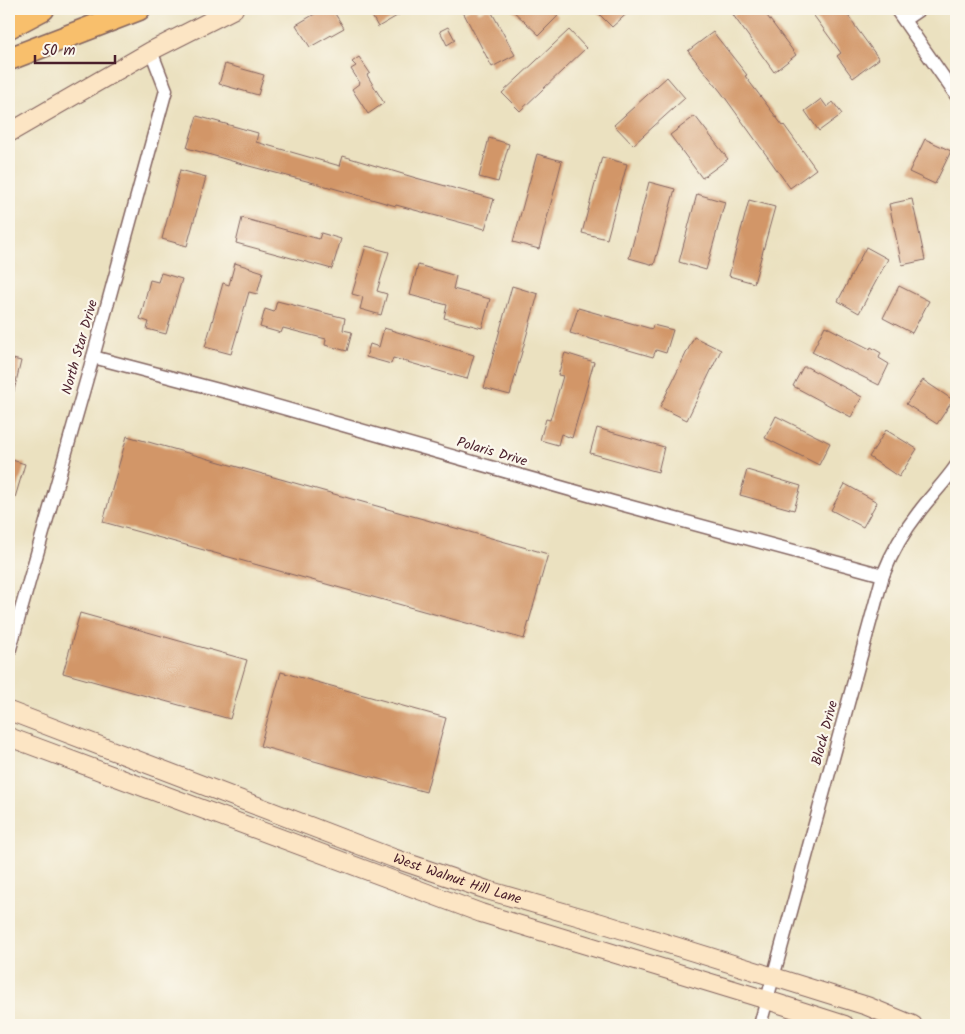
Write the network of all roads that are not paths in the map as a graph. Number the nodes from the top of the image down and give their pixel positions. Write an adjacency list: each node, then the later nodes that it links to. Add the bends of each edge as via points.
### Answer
1 (43, 9): 7 (highway)
2 (139, 9): 9 (highway)
3 (234, 9): 8 (main road)
4 (896, 9): 6 (street)
5 (920, 9): 6 (street)
6 (904, 20): 10 (street)
7 (9, 27)
8 (151, 51): 11 (main road); 12 (street, North Star Drive, via 166,90)
9 (9, 59)
10 (956, 96)
11 (9, 133)
12 (93, 357): 14 (street, Polaris Drive); 15 (street, North Star Drive)
13 (956, 466): 14 (street, Block Drive, via 901,538)
14 (883, 576): 22 (street, Block Drive)
15 (9, 652)
16 (9, 711): 18 (main road, West Walnut Hill Lane)
17 (9, 738): 19 (main road, West Walnut Hill Lane)
18 (221, 792): 19 (main road); 20 (main road, West Walnut Hill Lane)
19 (212, 813): 21 (main road, West Walnut Hill Lane)
20 (403, 861): 21 (main road); 22 (main road, West Walnut Hill Lane, via 487,890)
21 (396, 881): 23 (main road, West Walnut Hill Lane, via 481,913)
22 (774, 977): 23 (street, Block Drive); 26 (main road, West Walnut Hill Lane, via 867,1006)
23 (767, 1000): 24 (street, Block Drive); 25 (main road, West Walnut Hill Lane)
24 (760, 1025)
25 (845, 1025)
26 (913, 1025)

